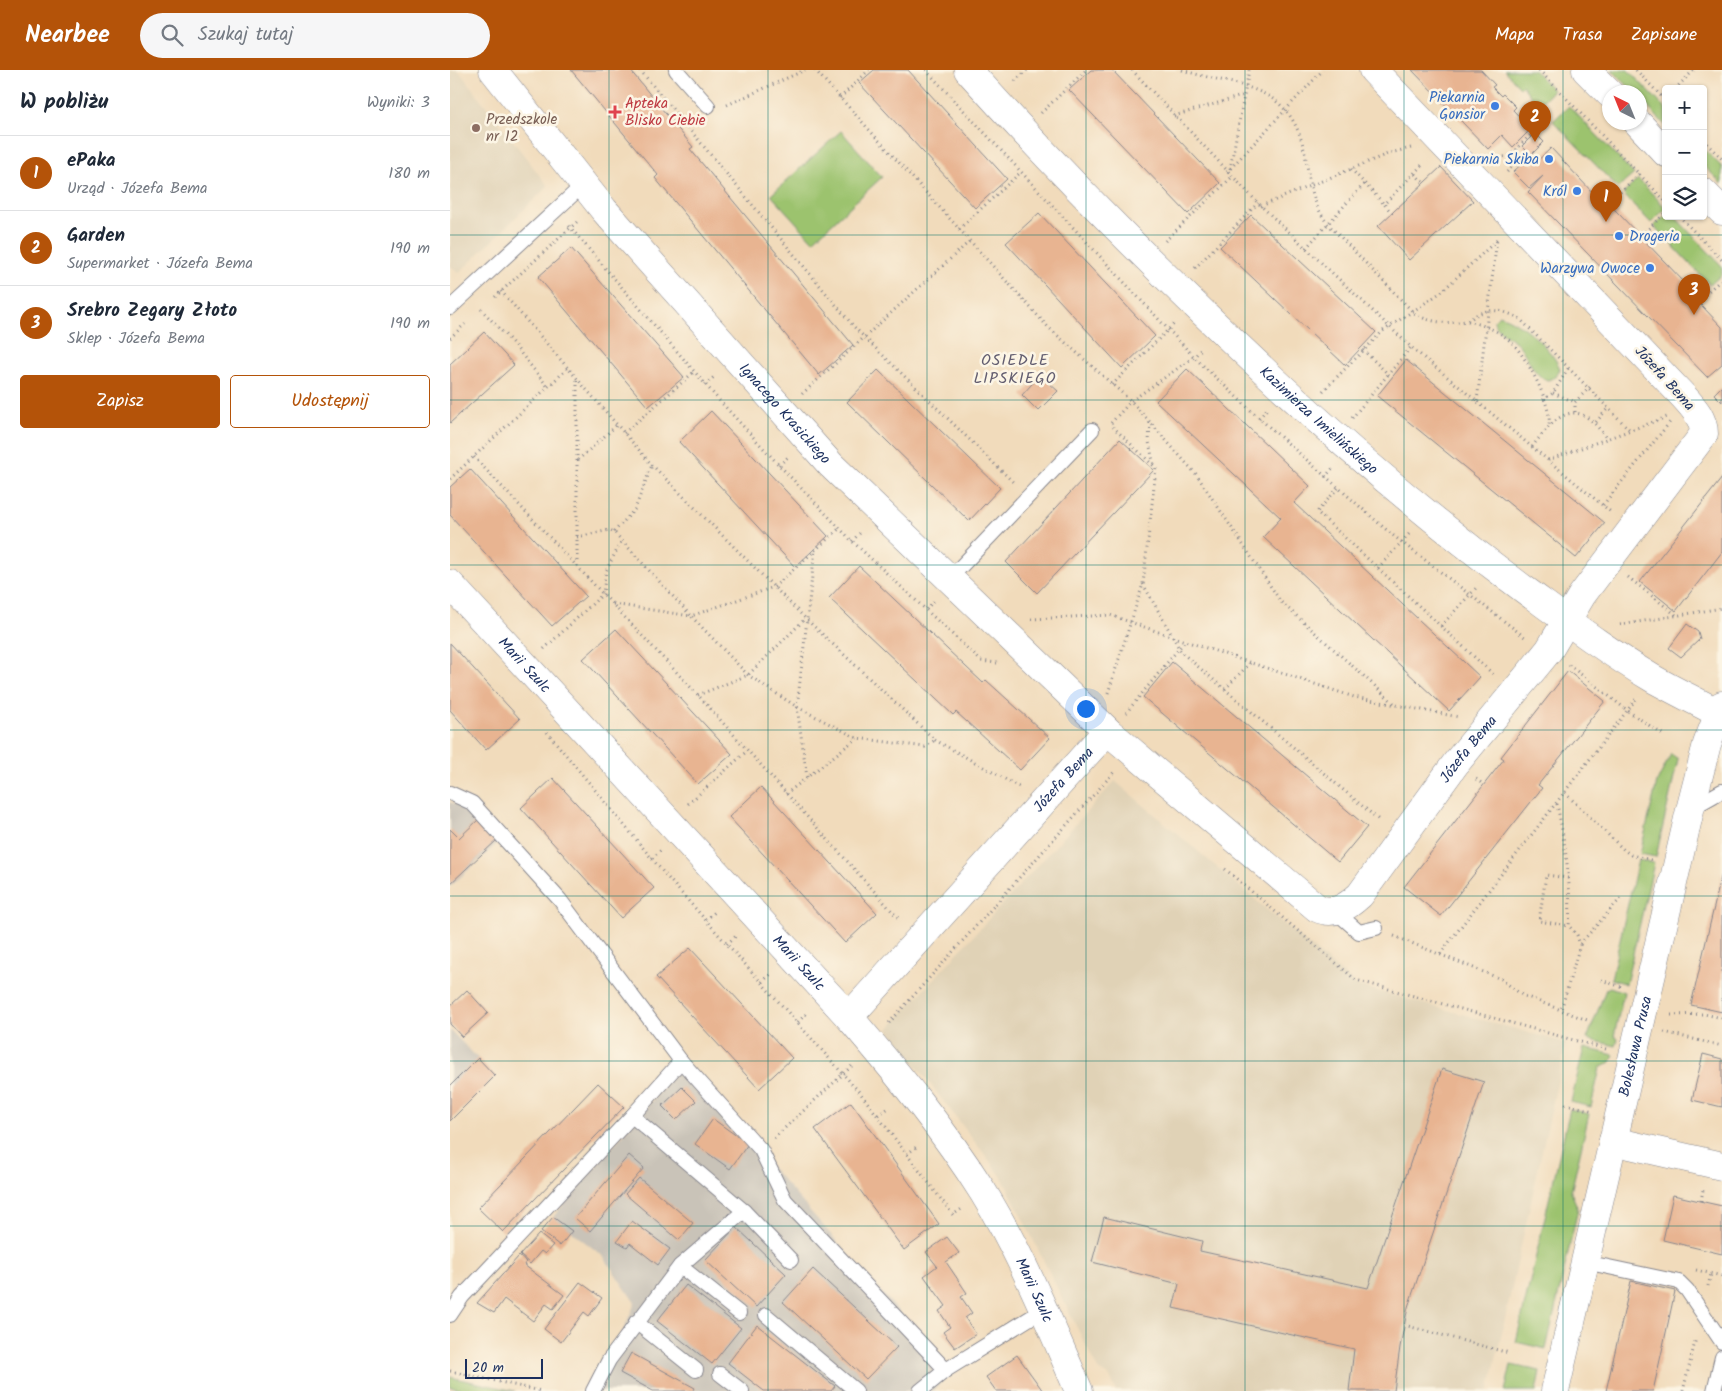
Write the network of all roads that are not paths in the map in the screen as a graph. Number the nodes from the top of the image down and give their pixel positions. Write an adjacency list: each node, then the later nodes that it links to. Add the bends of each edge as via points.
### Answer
1 (493, 70): 10 (street, Ignacego Krasickiego)
2 (676, 70): 7 (lane)
3 (968, 70): 17 (street, Kazimierza Imielińskiego, via 1146,259 1306,410 1427,516)
4 (1373, 70): 17 (street, Józefa Bema, via 1513,217 1685,411 1704,426 1701,439 1608,561)
5 (1586, 70): 6 (street)
6 (1602, 86)
7 (708, 106)
8 (1644, 130): 9 (street)
9 (1662, 149)
10 (591, 194): 13 (lane, via 556,210); 15 (street, Ignacego Krasickiego, via 831,465)
11 (1707, 196): 12 (street)
12 (1722, 211)
13 (450, 308)
14 (1092, 430): 15 (lane)
15 (949, 579): 19 (street, Ignacego Krasickiego)
16 (450, 584): 25 (street, Marii Szulc)
17 (1574, 626): 18 (street, Kazimierza Imielińskiego, via 1652,678); 23 (street, Józefa Bema, via 1549,650 1487,724 1360,895)
18 (1720, 709): 22 (street, Bolesława Prusa)
19 (1105, 729): 23 (street, via 1317,908 1325,912); 25 (street, Józefa Bema)
20 (1722, 792): 22 (lane)
21 (450, 793): 26 (lane, via 472,803 560,900)
22 (1690, 810): 28 (street, Bolesława Prusa)
23 (1334, 911): 24 (lane, via 1359,932)
24 (1376, 928)
25 (850, 1017): 34 (street, Marii Szulc, via 940,1129 984,1194)
26 (681, 1061): 27 (lane); 42 (lane, via 762,1150 785,1200)
27 (632, 1116): 30 (lane); 35 (lane)
28 (1613, 1141): 29 (street); 32 (street, Bolesława Prusa)
29 (1722, 1166)
30 (744, 1211): 31 (lane); 33 (lane)
31 (791, 1260)
32 (1585, 1262): 39 (lane, via 1679,1282); 49 (street, Bolesława Prusa)
33 (680, 1266): 36 (lane); 38 (lane)
34 (1043, 1310): 42 (lane); 48 (street, Marii Szulc)
35 (451, 1312)
36 (739, 1313)
37 (766, 1315): 44 (lane)
38 (636, 1322): 41 (lane); 45 (lane, via 609,1360)
39 (1722, 1342)
40 (1722, 1357): 50 (lane)
41 (696, 1370)
42 (946, 1370): 47 (lane)
43 (720, 1374): 46 (lane)
44 (851, 1389)
45 (594, 1391)
46 (742, 1391)
47 (920, 1391)
48 (1080, 1391)
49 (1555, 1391)
50 (1714, 1391)

